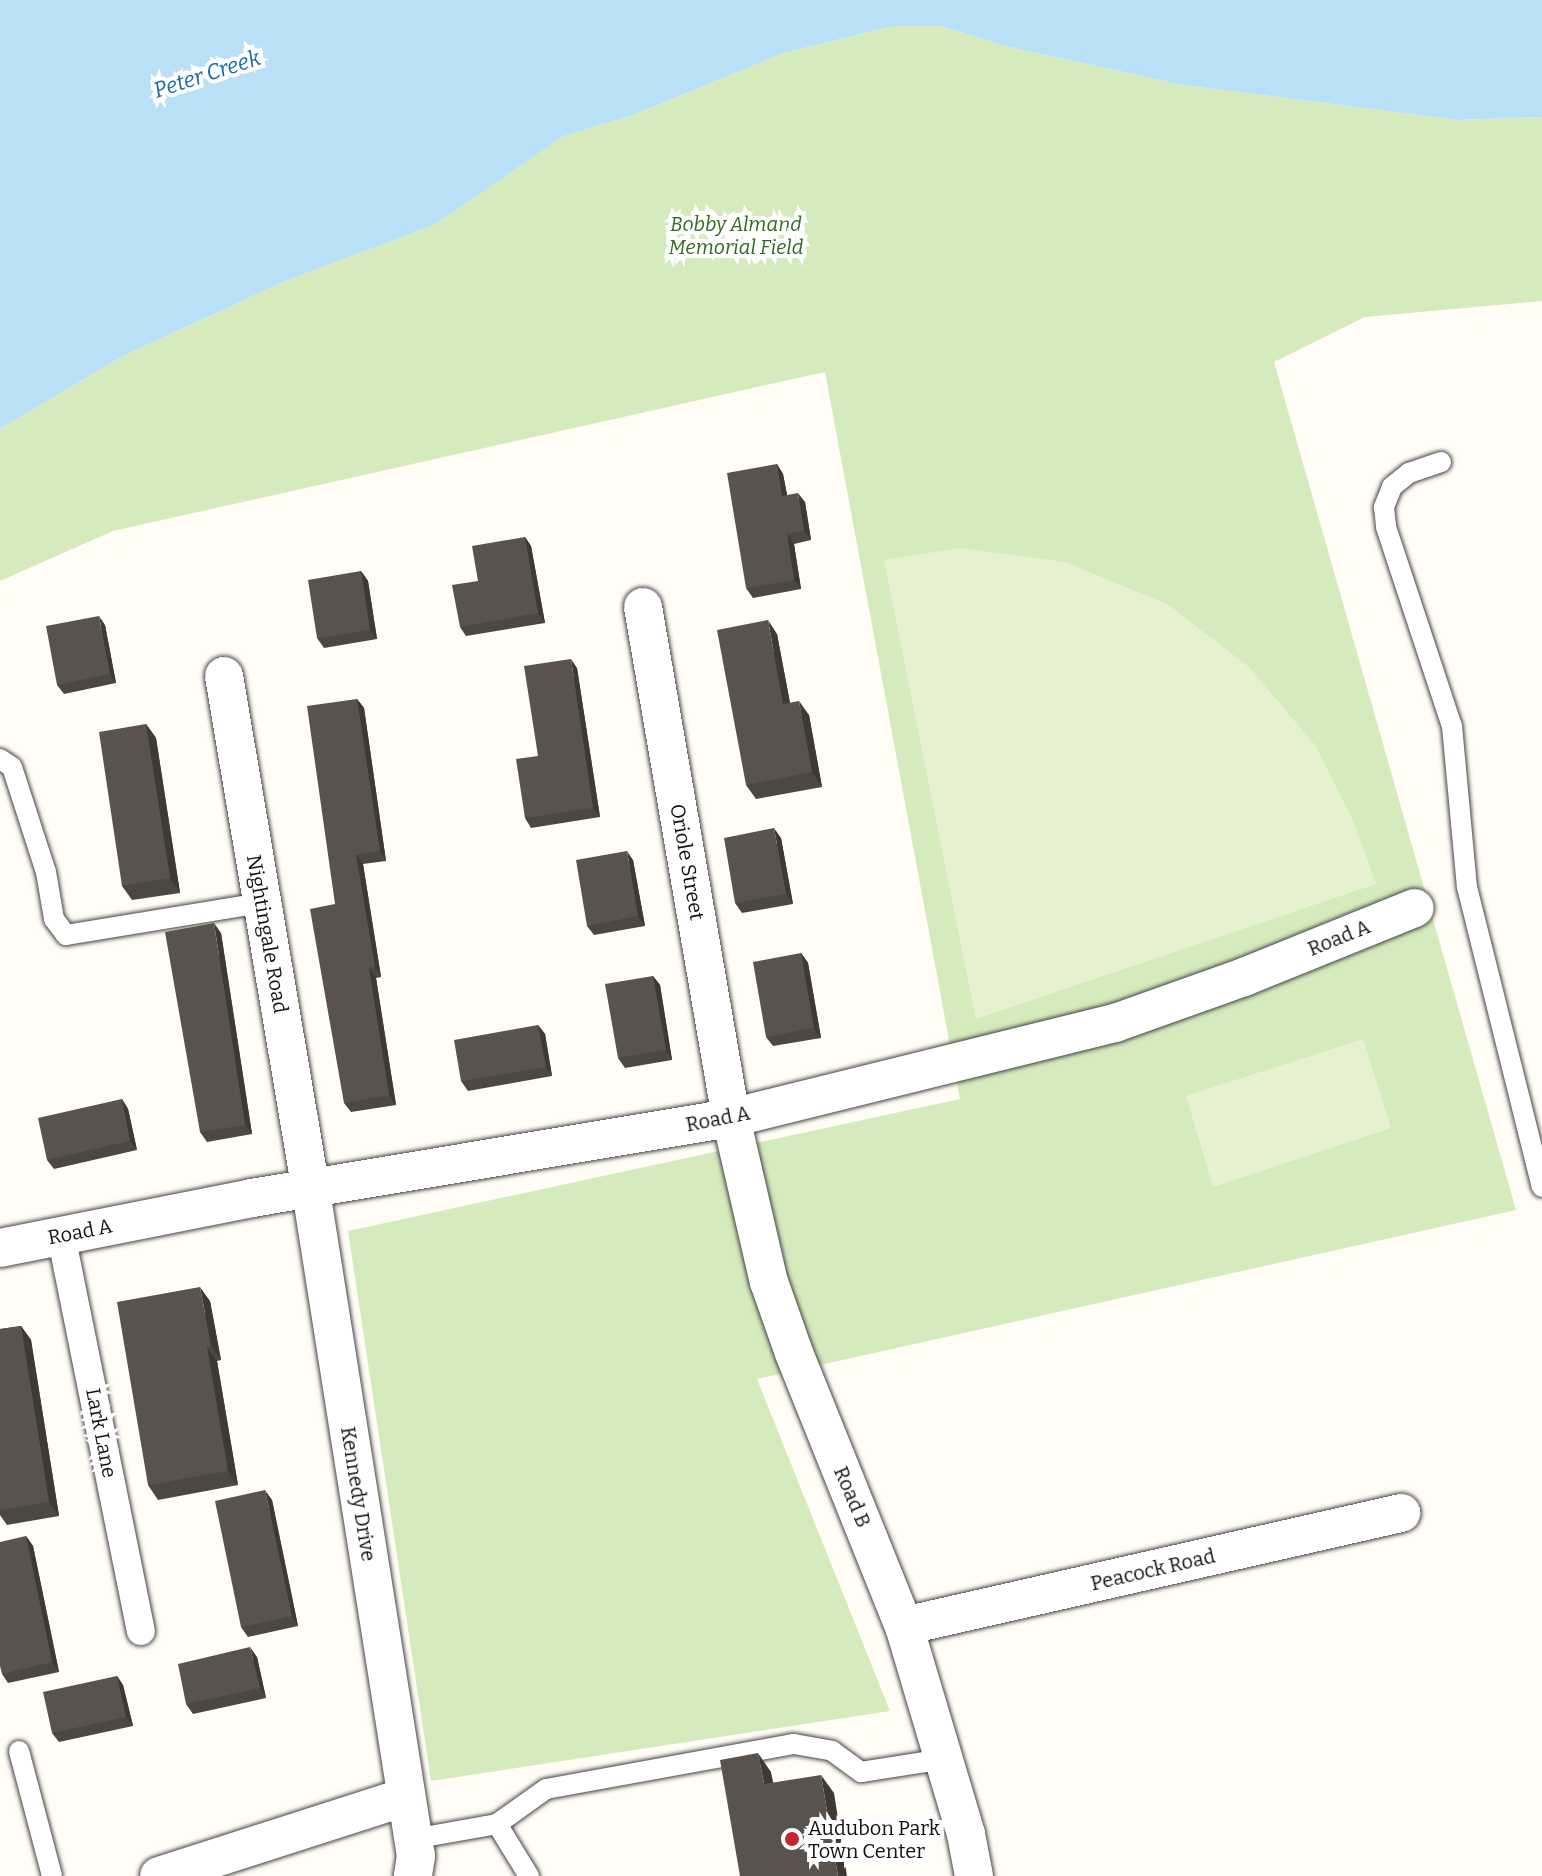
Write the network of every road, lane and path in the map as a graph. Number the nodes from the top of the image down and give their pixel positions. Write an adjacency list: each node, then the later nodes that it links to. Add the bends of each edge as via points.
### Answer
1 (1441, 462): 8 (lane, via 1409,473 1392,487 1384,507 1386,527 1452,726 1467,887)
2 (643, 607): 7 (street, Oriole Street)
3 (224, 676): 5 (street, Nightingale Road)
4 (0, 759): 5 (lane, via 12,767 46,872 54,919 66,935)
5 (262, 903): 9 (street, Nightingale Road)
6 (1415, 908): 7 (street, Road A, via 1115,1023)
7 (731, 1118): 9 (street, Road A); 13 (street, Road B, via 769,1282)
8 (1542, 1187)
9 (311, 1191): 10 (street, Road A); 17 (street, Kennedy Drive)
10 (61, 1235): 11 (street, Road A); 14 (street, Lark Lane)
11 (0, 1248)
12 (1401, 1513): 13 (street, Peacock Road)
13 (904, 1626): 16 (street, Road B)
14 (141, 1631)
15 (19, 1751): 20 (lane)
16 (944, 1759): 18 (lane, via 861,1772 832,1751 794,1744 546,1789); 23 (street, Road B)
17 (405, 1797): 19 (street, Kennedy Drive); 21 (street)
18 (497, 1824): 19 (lane); 22 (lane)
19 (413, 1858)
20 (52, 1876)
21 (159, 1876)
22 (529, 1876)
23 (974, 1876)

